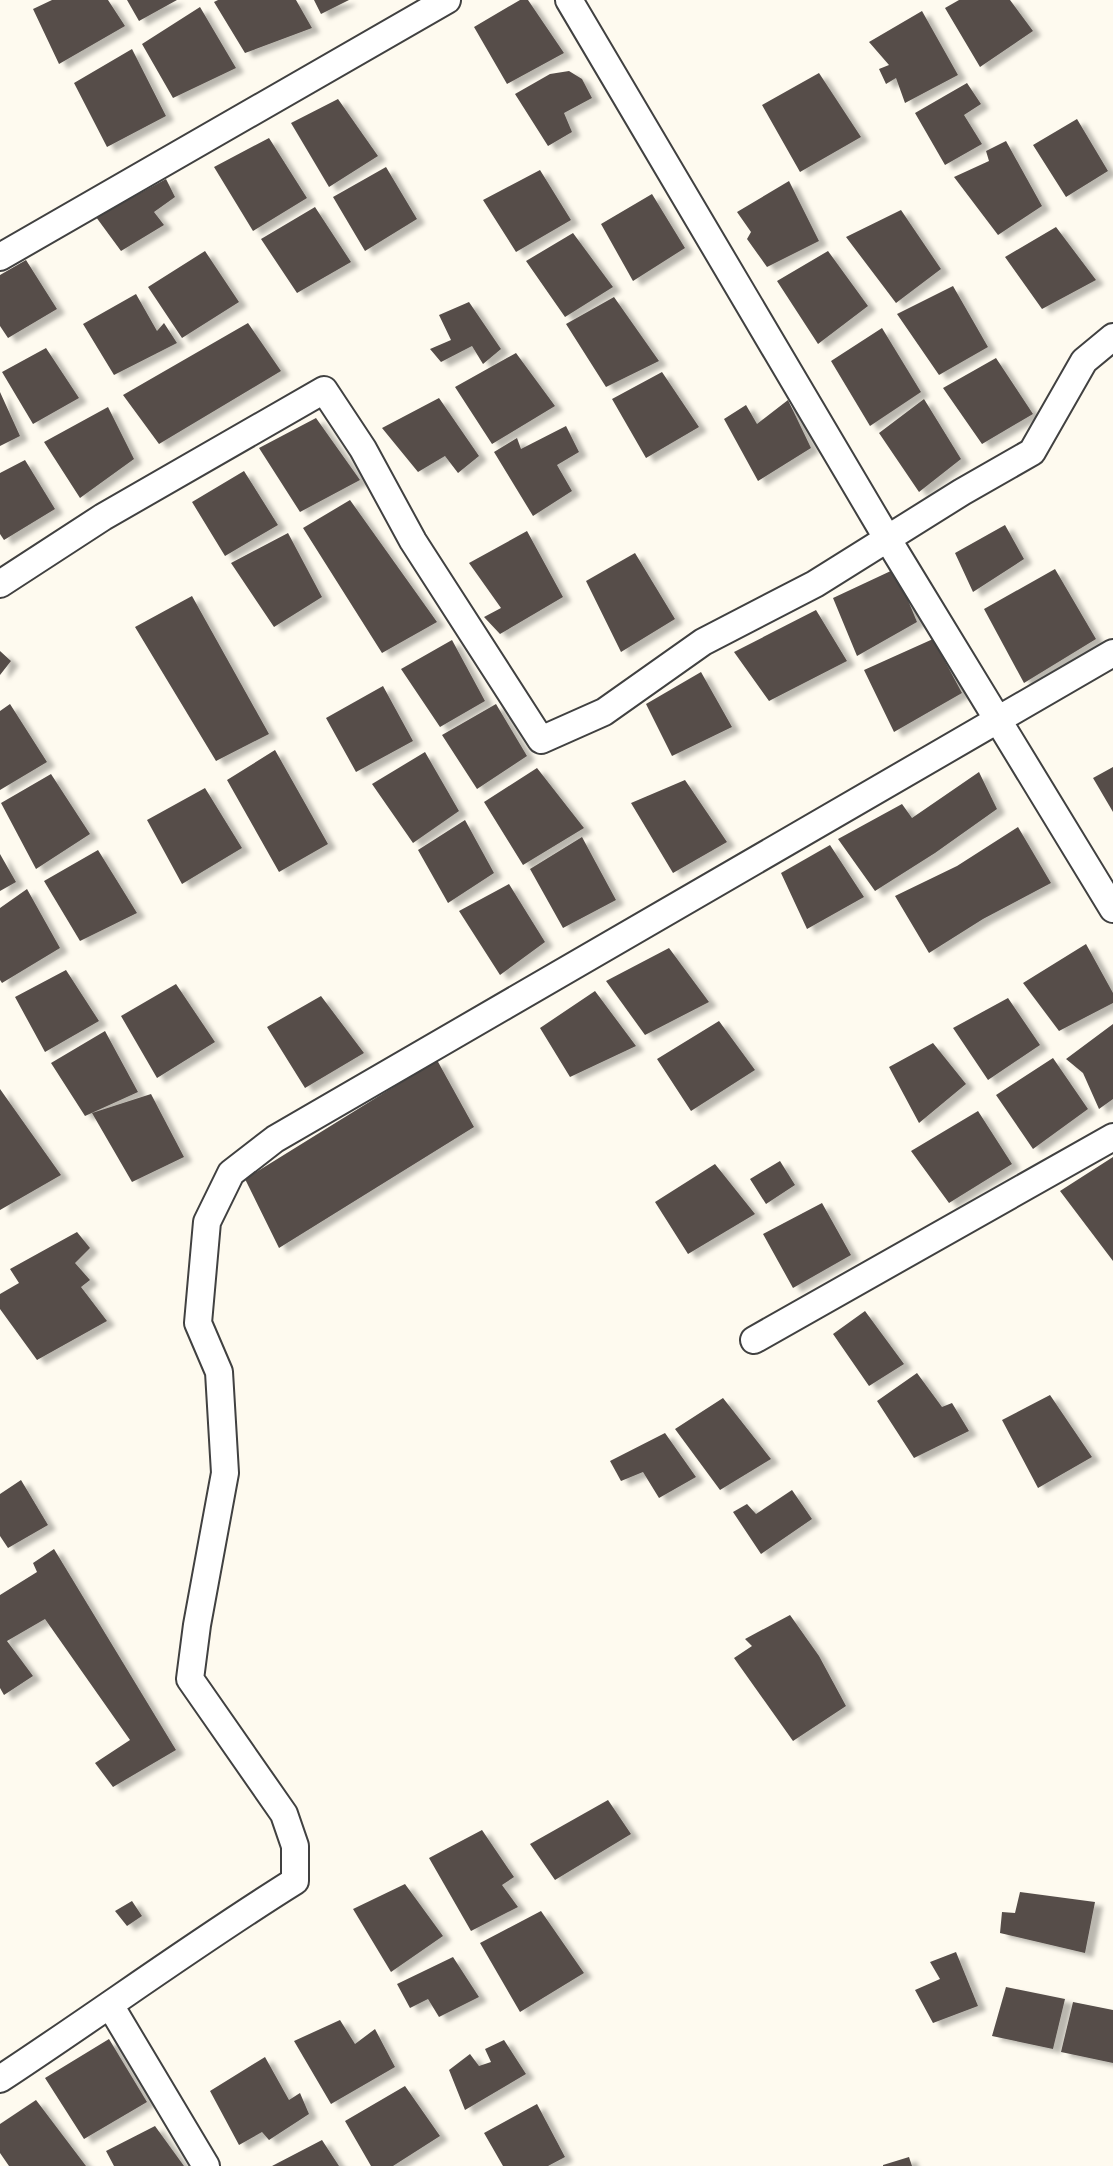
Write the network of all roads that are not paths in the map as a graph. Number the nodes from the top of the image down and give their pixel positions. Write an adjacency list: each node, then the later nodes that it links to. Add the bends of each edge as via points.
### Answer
1 (447, 0): 3 (street)
2 (569, 0): 5 (street)
3 (0, 257)
4 (1113, 337): 5 (street, via 1084,361 1032,452)
5 (887, 538): 6 (street, via 815,584 703,642 604,712 541,740 413,541 363,449 324,390 103,517); 8 (street)
6 (0, 584)
7 (1113, 653): 8 (street)
8 (998, 720): 9 (street); 12 (street, via 275,1139 231,1173 207,1222 201,1275 198,1323 219,1372 225,1473 190,1679 284,1814 295,1846 295,1881)
9 (1113, 909)
10 (1113, 1137): 11 (street)
11 (754, 1340)
12 (110, 2005): 13 (street); 14 (street)
13 (0, 2079)
14 (206, 2166)

